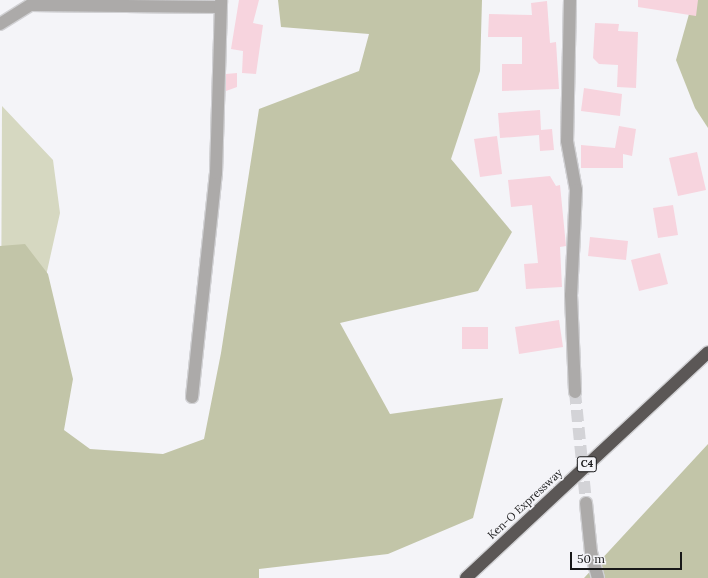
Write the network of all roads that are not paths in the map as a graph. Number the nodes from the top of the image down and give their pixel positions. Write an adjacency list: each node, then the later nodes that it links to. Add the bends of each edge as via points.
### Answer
1 (570, 0): 5 (street, via 567,141 576,190 571,295)
2 (220, 4): 3 (street, via 31,4); 6 (street, via 216,173)
3 (0, 24)
4 (708, 352): 8 (highway, Ken-O Expressway / C4)
5 (575, 392)
6 (192, 397)
7 (586, 503): 9 (street, via 591,552)
8 (466, 578)
9 (598, 578)

